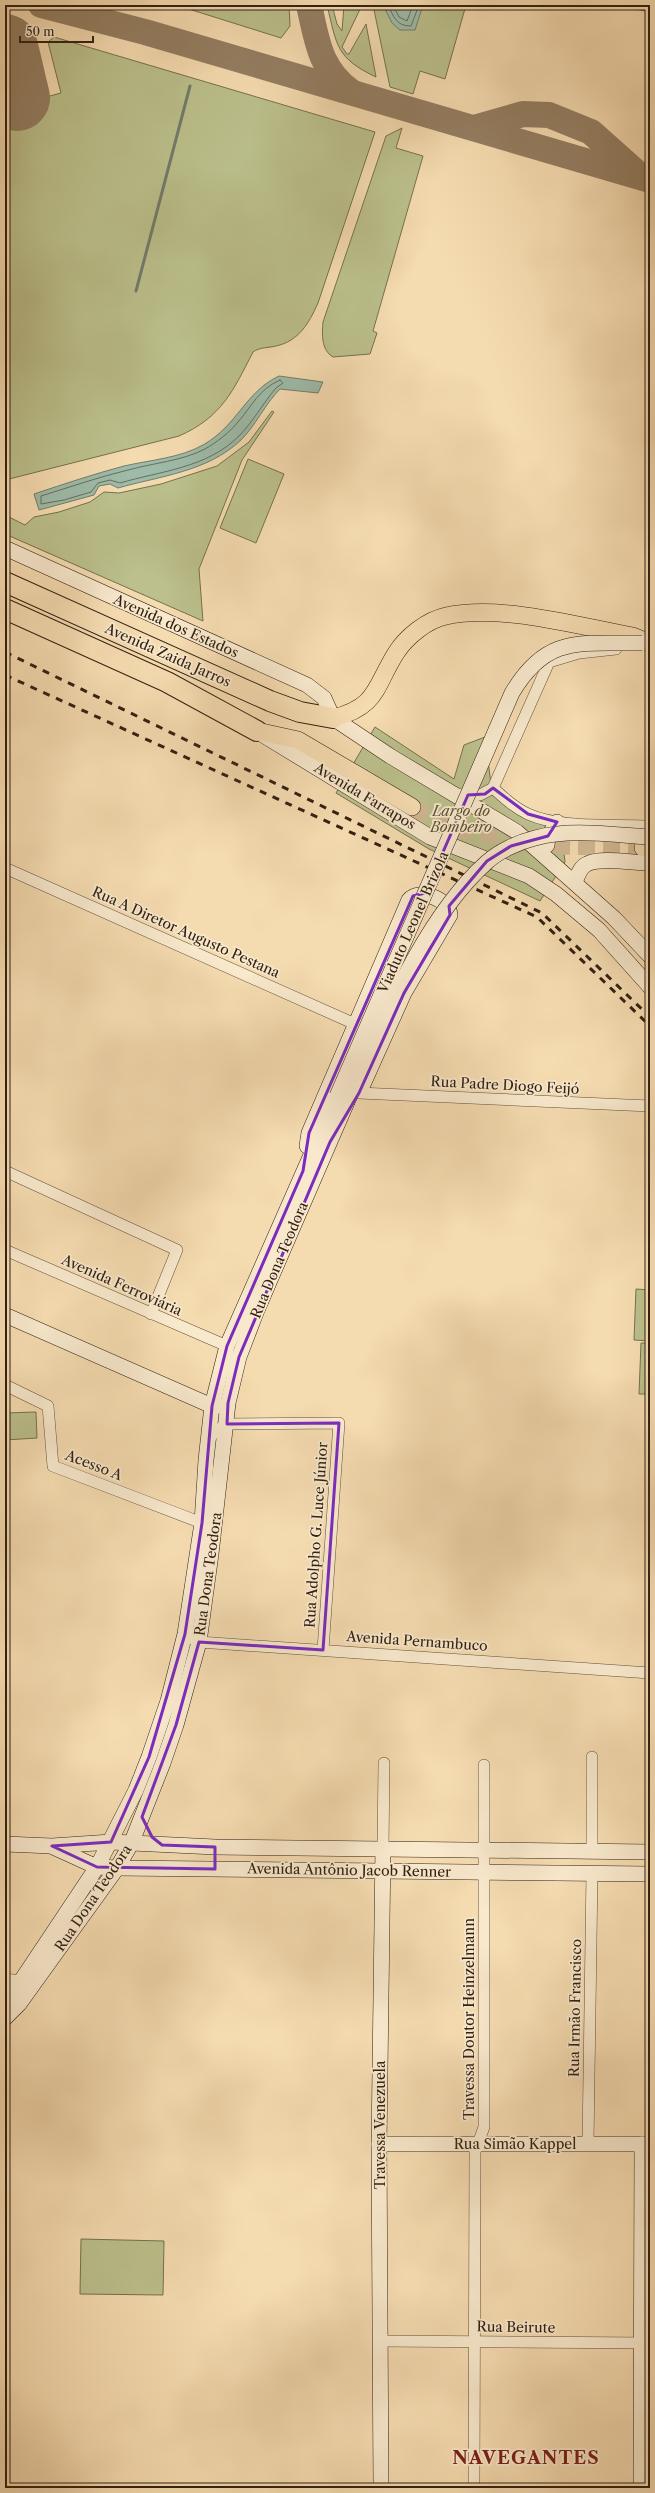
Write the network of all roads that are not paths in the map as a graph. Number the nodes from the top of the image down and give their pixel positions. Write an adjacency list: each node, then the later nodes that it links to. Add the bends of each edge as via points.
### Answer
1 (5, 548): 5 (main road, Avenida dos Estados, via 307,685 324,698)
2 (5, 582): 5 (highway, Avenida Zaida Jarros, via 270,701 300,712)
3 (5, 609): 6 (highway, Avenida Zaida Jarros, via 168,682)
4 (647, 643): 5 (main road, via 633,636 500,613 473,612 445,616 433,620 396,653 376,693 368,701 358,709); 7 (street, via 579,653 549,662); 20 (main road, Viaduto Leonel Brizola, bridge, via 579,644 560,648 540,658 524,672 512,693)
5 (334, 718): 8 (main road)
6 (257, 731): 9 (main road, Avenida Farrapos, via 298,740); 17 (main road, Avenida Farrapos, via 430,836 529,876 556,894 599,930)
7 (493, 788): 8 (street, via 480,795); 10 (street, via 528,814)
8 (450, 793): 13 (main road, via 517,832)
9 (412, 807)
10 (557, 822): 11 (street); 13 (main road, via 548,837)
11 (650, 826)
12 (648, 849): 15 (main road, via 586,864); 20 (main road, Viaduto Leonel Brizola, bridge, via 568,833 536,838 511,846 487,861 456,895 432,930 394,996)
13 (545, 855): 15 (main road)
14 (5, 868): 18 (street, Rua A Diretor Augusto Pestana)
15 (575, 882): 16 (main road)
16 (650, 956)
17 (650, 987)
18 (355, 1024): 19 (main road, via 409,900 413,896 423,894 443,902 450,915 404,993); 24 (main road, via 309,1133)
19 (359, 1093): 21 (street, Rua Padre Diogo Feijó); 22 (main road)
20 (342, 1099): 22 (main road, Rua Dona Teodora); 24 (main road, Rua Dona Teodora)
21 (650, 1106)
22 (330, 1142): 30 (main road, Rua Dona Teodora, via 257,1310 239,1357)
23 (5, 1171): 26 (street, via 177,1250)
24 (303, 1171): 28 (main road, Rua Dona Teodora)
25 (5, 1250): 26 (street, Avenida Ferroviária)
26 (151, 1314): 28 (street, Avenida Ferroviária)
27 (5, 1315): 31 (main road)
28 (227, 1346): 31 (main road, Rua Dona Teodora)
29 (5, 1385): 34 (street, Acesso A, via 48,1406 53,1466)
30 (228, 1403): 31 (main road); 32 (main road, Rua Dona Teodora)
31 (212, 1406): 33 (main road, Rua Dona Teodora)
32 (227, 1424): 33 (street, via 214,1432); 36 (main road, Rua Dona Teodora); 37 (street, Rua Adolpho G. Luce Júnior, via 339,1423)
33 (209, 1440): 34 (main road, Rua Dona Teodora)
34 (202, 1523): 35 (main road, Rua Dona Teodora)
35 (185, 1634): 36 (street, Avenida Pernambuco); 39 (main road, Rua Dona Teodora, via 168,1701)
36 (199, 1642): 37 (street, Avenida Pernambuco); 41 (main road, Rua Dona Teodora)
37 (323, 1650): 38 (street, Avenida Pernambuco)
38 (650, 1673)
39 (149, 1757): 41 (main road); 45 (main road, Rua Dona Teodora)
40 (592, 1757): 55 (street)
41 (163, 1763): 44 (main road, Rua Dona Teodora)
42 (384, 1763): 52 (street, Travessa Venezuela)
43 (484, 1765): 53 (street, Travessa Doutor Heinzelmann)
44 (142, 1817): 47 (main road, Rua Dona Teodora); 48 (main road, via 152,1837)
45 (111, 1842): 47 (main road, Avenida Antônio Jacob Renner); 49 (main road, Avenida Antônio Jacob Renner); 57 (main road, Rua Dona Teodora)
46 (5, 1844): 49 (main road, Avenida Antônio Jacob Renner)
47 (131, 1844): 48 (main road, Avenida Antônio Jacob Renner); 58 (main road, Rua Dona Teodora)
48 (162, 1845): 50 (main road, Avenida Antônio Jacob Renner)
49 (52, 1846): 57 (main road, Avenida Antônio Jacob Renner)
50 (215, 1847): 51 (main road, Avenida Antônio Jacob Renner); 59 (main road)
51 (278, 1847): 52 (main road, Avenida Antônio Jacob Renner); 60 (main road)
52 (383, 1848): 53 (main road, Avenida Antônio Jacob Renner); 61 (main road, Travessa Venezuela)
53 (484, 1851): 54 (main road, Avenida Antônio Jacob Renner); 62 (street, Travessa Doutor Heinzelmann)
54 (530, 1852): 55 (main road, Avenida Antônio Jacob Renner); 63 (main road)
55 (592, 1852): 56 (main road, Avenida Antônio Jacob Renner)
56 (650, 1852)
57 (97, 1867): 58 (main road, Avenida Antônio Jacob Renner); 67 (main road, Rua Dona Teodora)
58 (117, 1868): 59 (main road, Avenida Antônio Jacob Renner); 69 (main road, Rua Dona Teodora, via 19,2004)
59 (215, 1869): 60 (main road, Avenida Antônio Jacob Renner)
60 (278, 1870): 61 (main road, Avenida Antônio Jacob Renner)
61 (382, 1870): 62 (main road, Avenida Antônio Jacob Renner); 70 (main road, Travessa Venezuela)
62 (484, 1872): 63 (main road, Avenida Antônio Jacob Renner); 71 (street, Travessa Doutor Heinzelmann, via 484,2127)
63 (530, 1872): 64 (main road, Avenida Antônio Jacob Renner)
64 (592, 1873): 65 (main road, Avenida Antônio Jacob Renner); 72 (street, Rua Irmão Francisco)
65 (650, 1874)
66 (5, 1980): 67 (street)
67 (21, 1981): 68 (main road, Rua Dona Teodora)
68 (5, 1999)
69 (5, 2018)
70 (379, 2144): 71 (main road, Rua Simão Kappel); 74 (main road, Travessa Venezuela)
71 (479, 2144): 72 (main road, Rua Simão Kappel); 75 (street, Travessa Doutor Heinzelmann, via 475,2152)
72 (588, 2144): 73 (main road, Rua Simão Kappel)
73 (646, 2144): 76 (main road)
74 (381, 2341): 75 (street, Rua Beirute); 77 (main road, Travessa Venezuela)
75 (474, 2341): 76 (street, Rua Beirute); 78 (street, Travessa Doutor Heinzelmann)
76 (646, 2343): 79 (main road)
77 (380, 2488)
78 (474, 2488)
79 (641, 2488)

